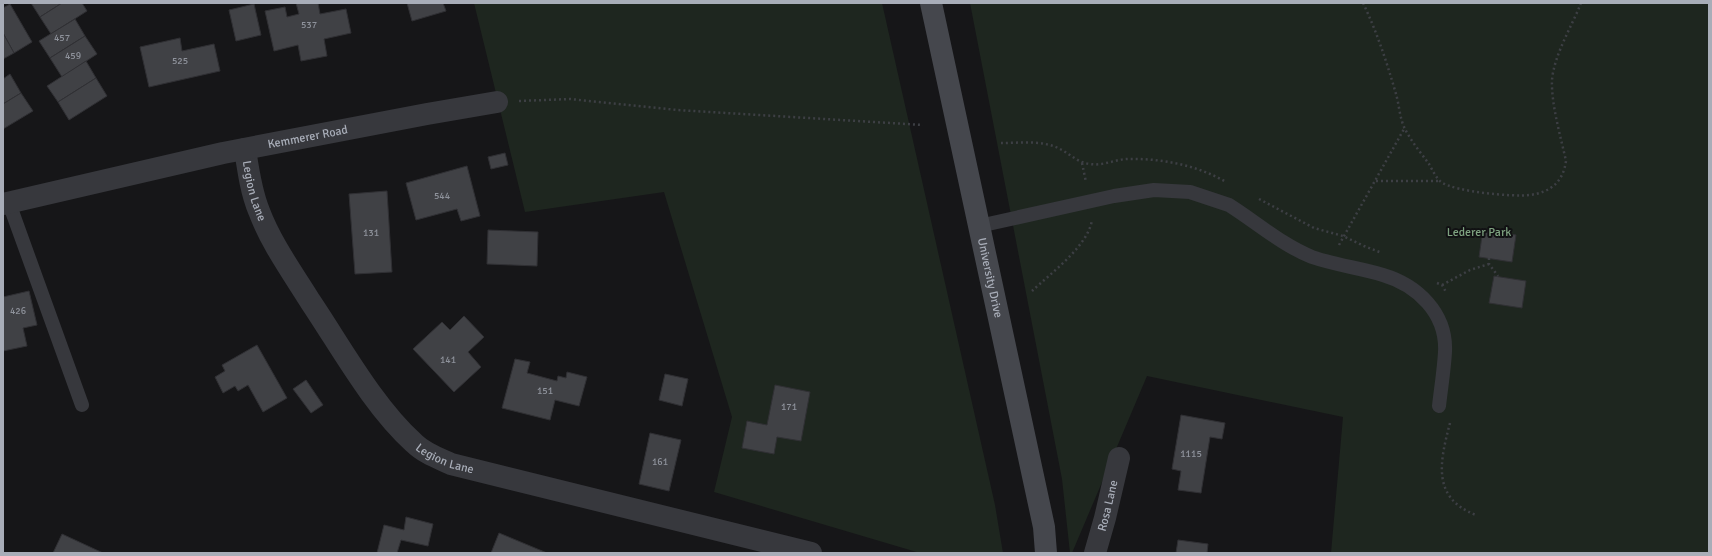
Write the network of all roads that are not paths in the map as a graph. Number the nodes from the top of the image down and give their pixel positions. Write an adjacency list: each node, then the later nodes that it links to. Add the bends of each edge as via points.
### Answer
1 (931, 3): 5 (main road, University Drive)
2 (497, 102): 3 (street, Kemmerer Road)
3 (245, 149): 4 (street, Kemmerer Road); 9 (street, Legion Lane, via 259,211 286,263 340,348 386,413 414,444 451,464)
4 (6, 203): 6 (lane)
5 (979, 226): 7 (lane, via 1138,191 1190,192 1229,205 1287,244 1311,256 1394,278 1420,294 1439,319 1444,341); 10 (main road, University Drive, via 1044,527)
6 (82, 405)
7 (1439, 406)
8 (1119, 458): 11 (street, Rosa Lane)
9 (811, 553)
10 (1046, 553)
11 (1094, 553)

